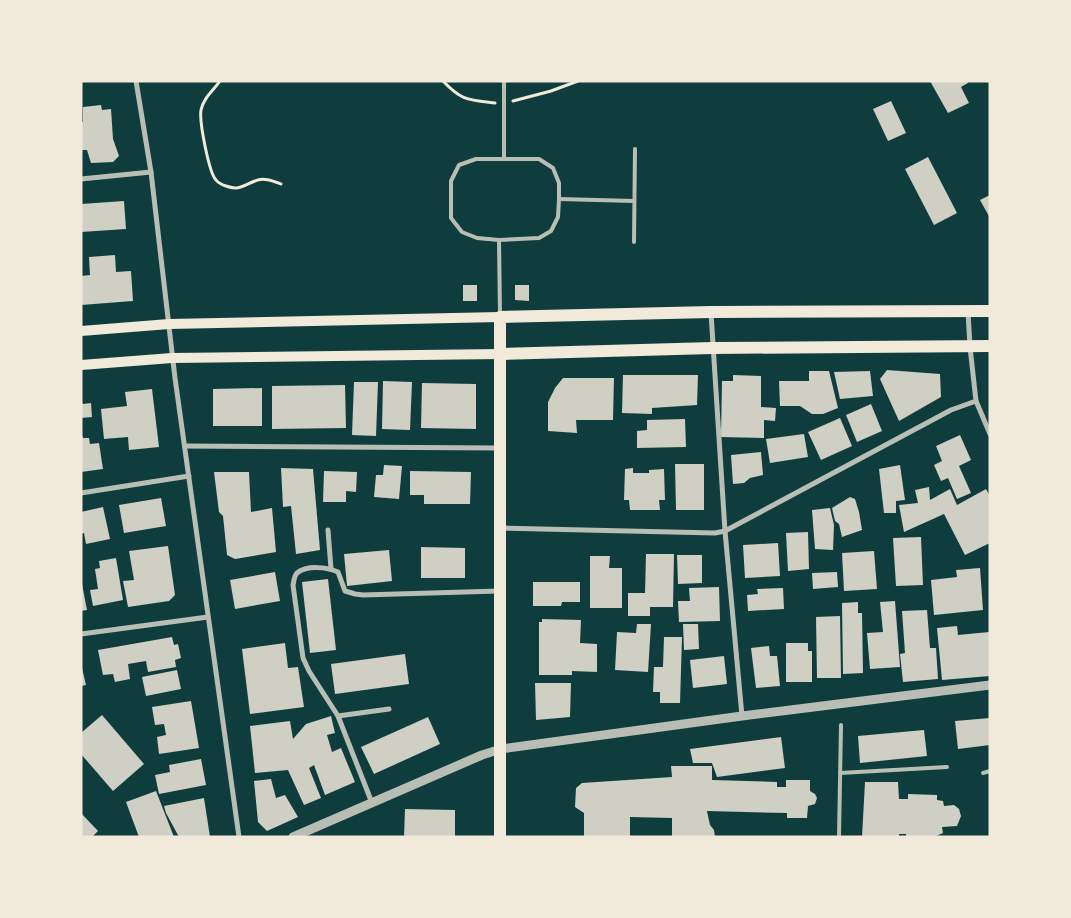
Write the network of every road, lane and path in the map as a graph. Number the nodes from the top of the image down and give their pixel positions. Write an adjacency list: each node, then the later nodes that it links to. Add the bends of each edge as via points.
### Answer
1 (136, 81): 9 (street)
2 (220, 81): 11 (path, via 206,97 201,111 202,131 216,180 235,188 255,180)
3 (443, 81): 6 (path, via 467,100)
4 (504, 81): 6 (lane)
5 (578, 81): 6 (path)
6 (504, 104): 8 (lane)
7 (635, 150): 13 (lane)
8 (504, 158): 12 (lane, via 540,159 553,168 559,182); 14 (lane, via 476,159 460,165 451,181 452,218 462,232 476,238)
9 (151, 172): 10 (street); 20 (street)
10 (81, 178)
11 (281, 184)
12 (559, 199): 13 (lane); 14 (lane, via 558,217 551,231 539,238)
13 (634, 201): 15 (lane)
14 (499, 240): 19 (lane)
15 (634, 242)
16 (710, 312): 17 (main road); 19 (main road); 24 (street)
17 (968, 312): 18 (main road); 22 (street)
18 (990, 312)
19 (500, 317): 20 (main road); 25 (main road)
20 (169, 324): 21 (main road); 26 (street)
21 (81, 331)
22 (970, 346): 23 (main road); 24 (main road); 28 (street)
23 (990, 346)
24 (712, 348): 25 (main road); 36 (street)
25 (501, 354): 26 (main road); 31 (main road)
26 (172, 358): 27 (main road); 30 (street)
27 (81, 365)
28 (976, 401): 29 (street); 36 (street, via 951,410)
29 (990, 434)
30 (185, 446): 31 (street); 32 (street)
31 (501, 448): 34 (main road)
32 (189, 476): 33 (street); 39 (street)
33 (81, 492)
34 (501, 528): 36 (street, via 715,534); 38 (main road)
35 (328, 530): 37 (street)
36 (725, 531): 44 (street)
37 (331, 569): 38 (street, via 338,572 345,591 355,594); 43 (street, via 306,569 298,573 293,585 303,658)
38 (502, 591): 46 (main road)
39 (208, 618): 40 (street); 52 (street)
40 (81, 634)
41 (990, 685): 44 (street)
42 (389, 709): 43 (street)
43 (338, 716): 51 (street)
44 (742, 716): 46 (street)
45 (841, 725): 49 (lane)
46 (501, 749): 51 (street); 54 (main road)
47 (947, 767): 49 (lane)
48 (990, 771): 50 (lane)
49 (840, 773): 55 (lane)
50 (983, 773)
51 (372, 802): 53 (street)
52 (239, 837)
53 (293, 837)
54 (500, 837)
55 (839, 837)

